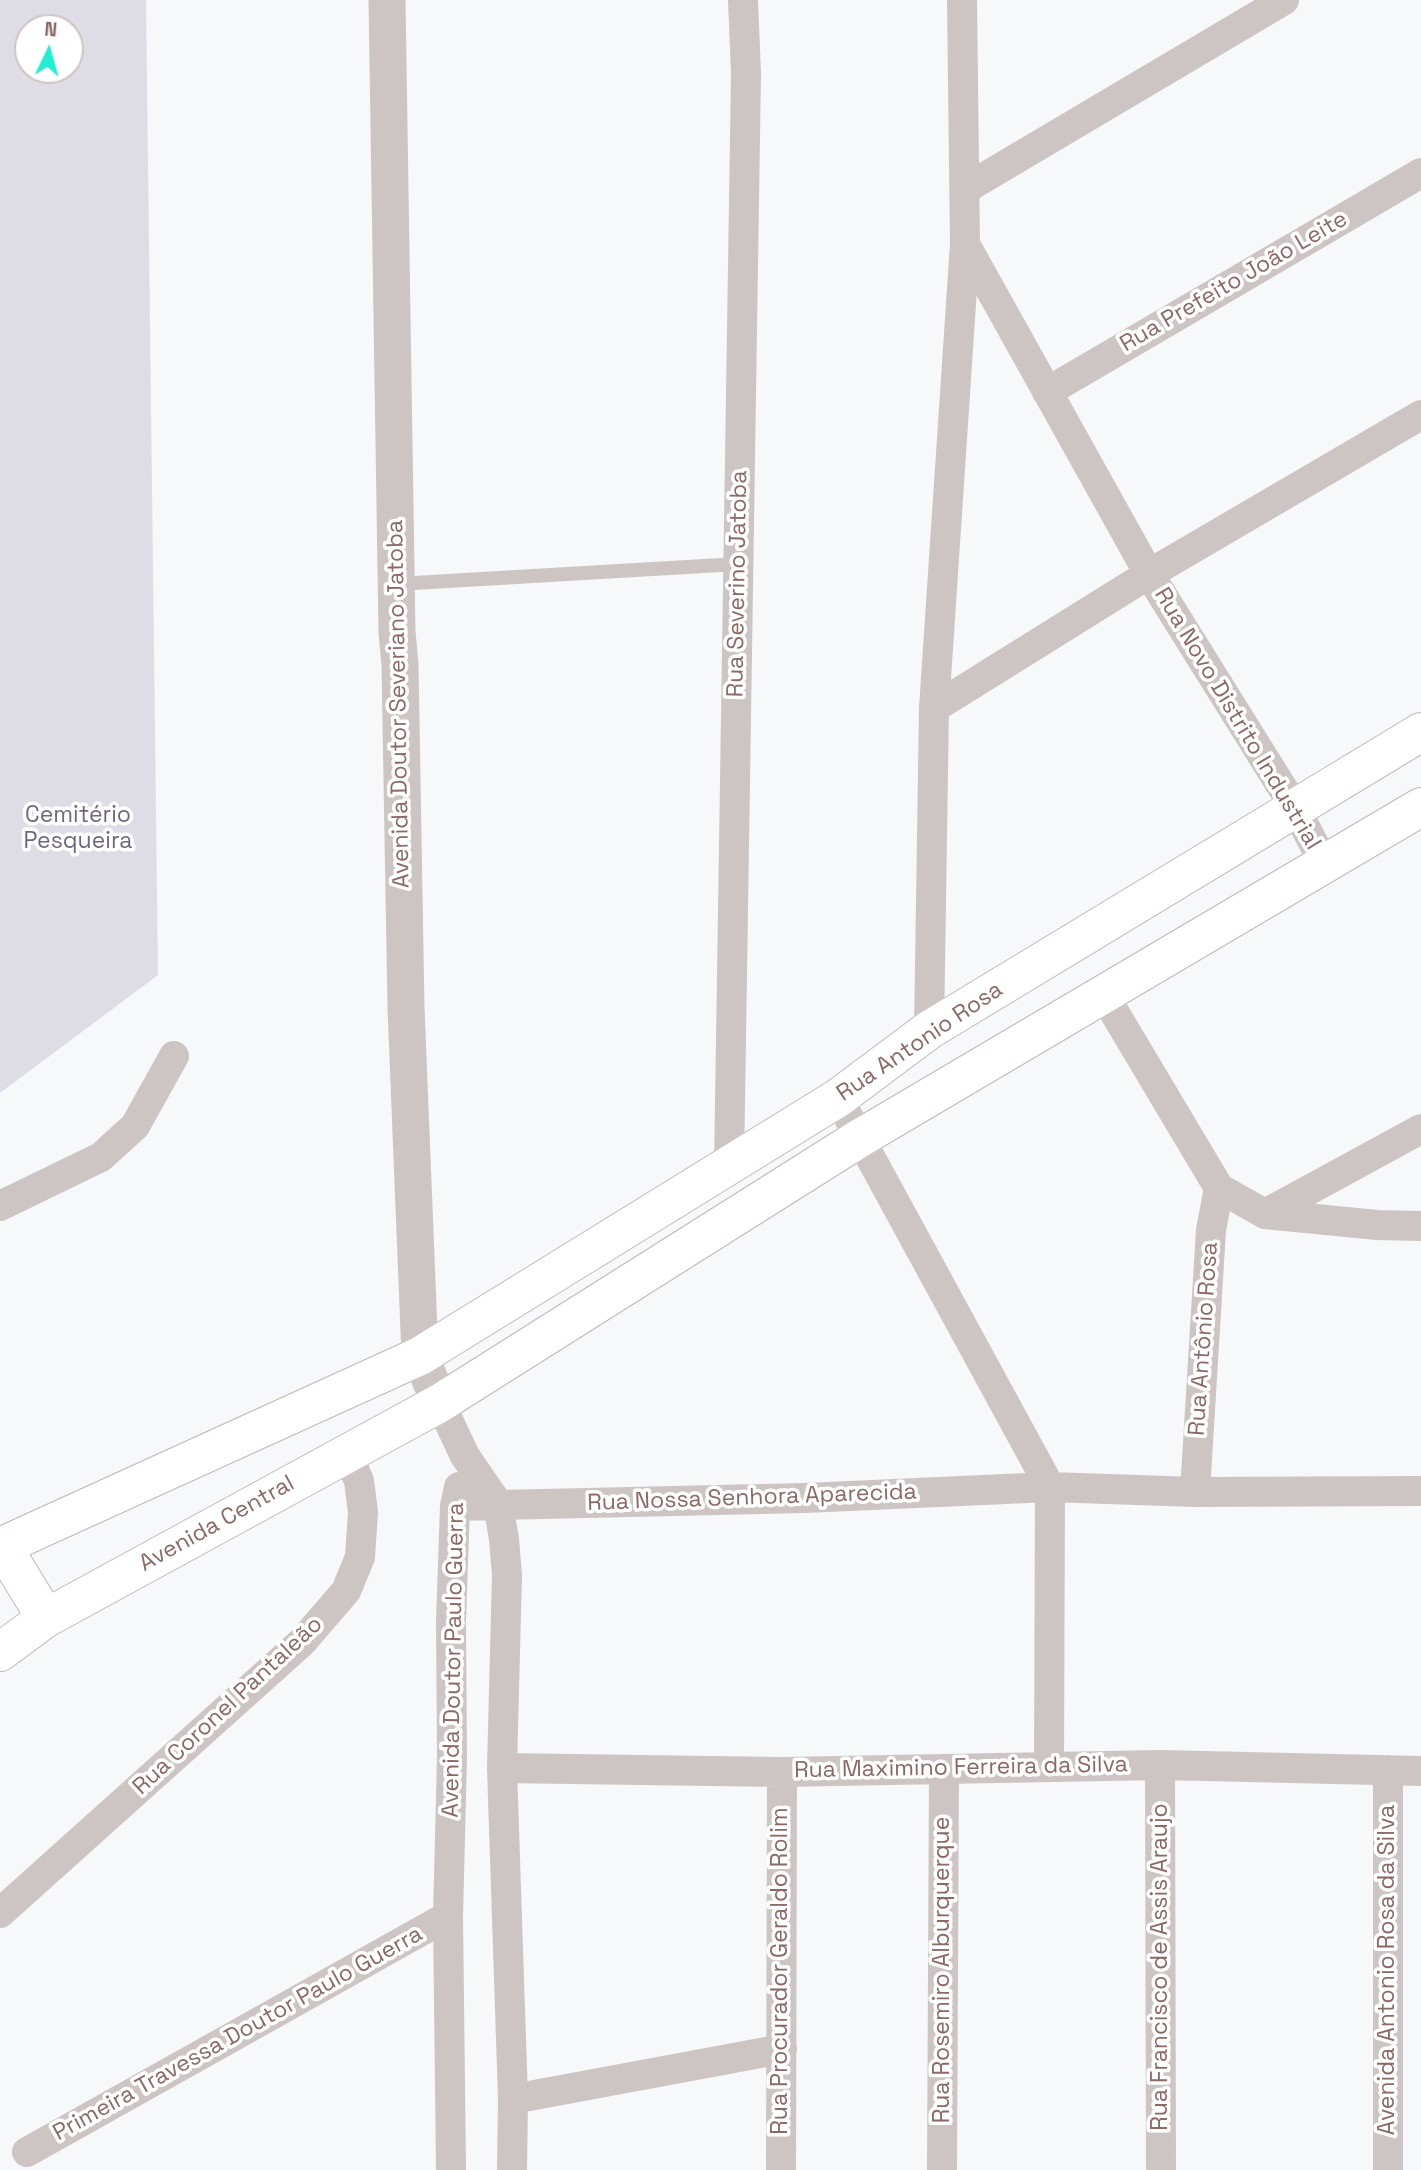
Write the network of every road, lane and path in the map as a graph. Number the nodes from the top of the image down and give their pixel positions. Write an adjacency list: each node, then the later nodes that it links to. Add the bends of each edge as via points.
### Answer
1 (387, 0): 12 (street, Avenida Doutor Severiano Jatoba)
2 (743, 0): 10 (street, Rua Severino Jatoba, via 746,73)
3 (962, 0): 6 (street)
4 (1284, 0): 6 (street)
5 (1421, 173): 8 (street, Rua Prefeito João Leite)
6 (965, 189): 7 (street)
7 (965, 244): 8 (street, Rua Novo Distrito Industrial); 13 (street)
8 (1047, 392): 11 (street, Rua Novo Distrito Industrial)
9 (1421, 415): 11 (street)
10 (738, 564): 12 (lane); 24 (street, Rua Severino Jatoba)
11 (1149, 574): 13 (street); 16 (street, Rua Novo Distrito Industrial)
12 (397, 584): 29 (street, Avenida Doutor Severiano Jatoba, via 405,1007)
13 (933, 708): 19 (street)
14 (1421, 732): 16 (main road, Rua Antonio Rosa)
15 (1421, 807): 17 (main road, Rua Antonio Rosa)
16 (1295, 808): 17 (street, Rua Novo Distrito Industrial); 19 (main road, Rua Antonio Rosa)
17 (1325, 865): 18 (main road, Rua Antonio Rosa)
18 (1104, 995): 23 (main road, Rua Antonio Rosa); 25 (street)
19 (929, 1030): 21 (main road, Rua Antonio Rosa)
20 (174, 1056): 26 (street, via 135,1126 101,1157)
21 (838, 1098): 23 (street); 24 (main road, Rua Antonio Rosa)
22 (1421, 1129): 27 (street)
23 (860, 1138): 30 (main road, Rua Antonio Rosa); 33 (street)
24 (729, 1167): 29 (main road, Rua Antonio Rosa)
25 (1219, 1188): 27 (street); 35 (street, Rua Antônio Rosa, via 1211,1230)
26 (0, 1206)
27 (1265, 1214): 28 (street)
28 (1421, 1226)
29 (421, 1356): 30 (street, Avenida Doutor Severiano Jatoba); 38 (main road)
30 (440, 1403): 31 (main road, Avenida Central); 32 (street)
31 (347, 1453): 39 (main road, Avenida Central); 48 (street, Rua Coronel Pantaleão, via 359,1481 363,1512 360,1557 346,1591 292,1651)
32 (465, 1455): 36 (street, Avenida Doutor Paulo Guerra); 37 (street, Avenida Doutor Paulo Guerra)
33 (1050, 1487): 35 (street, Rua Nossa Senhora Aparecida); 36 (street, Rua Nossa Senhora Aparecida); 42 (street)
34 (1421, 1491): 35 (street, Rua Nossa Senhora Aparecida)
35 (1195, 1492)
36 (498, 1504): 37 (street, Rua Nossa Senhora Aparecida); 43 (street, Avenida Doutor Paulo Guerra, via 507,1574)
37 (455, 1506): 49 (street, Avenida Doutor Paulo Guerra)
38 (1, 1546): 39 (main road)
39 (46, 1618): 40 (main road, Avenida Central)
40 (0, 1652)
41 (1160, 1765): 42 (street, Rua Maximino Ferreira da Silva); 45 (street, Rua Maximino Ferreira da Silva); 57 (street, Rua Francisco de Assis Araujo)
42 (1049, 1766): 44 (street, Rua Maximino Ferreira da Silva)
43 (502, 1768): 47 (street, Rua Maximino Ferreira da Silva); 51 (street, Avenida Doutor Paulo Guerra)
44 (944, 1769): 47 (street, Rua Maximino Ferreira da Silva); 56 (street, Rua Rosemiro Alburquerque)
45 (1388, 1770): 46 (street, Rua Maximino Ferreira da Silva); 58 (street, Avenida Antonio Rosa da Silva)
46 (1421, 1771)
47 (782, 1772): 50 (street, Rua Procurador Geraldo Rolim)
48 (0, 1913)
49 (448, 1916): 52 (street, Primeira Travessa Doutor Paulo Guerra); 53 (street, Avenida Doutor Paulo Guerra)
50 (782, 2049): 51 (street); 55 (street, Rua Procurador Geraldo Rolim)
51 (513, 2099): 54 (street, Avenida Doutor Paulo Guerra)
52 (27, 2152)
53 (451, 2170)
54 (512, 2170)
55 (781, 2170)
56 (942, 2170)
57 (1161, 2170)
58 (1388, 2170)

